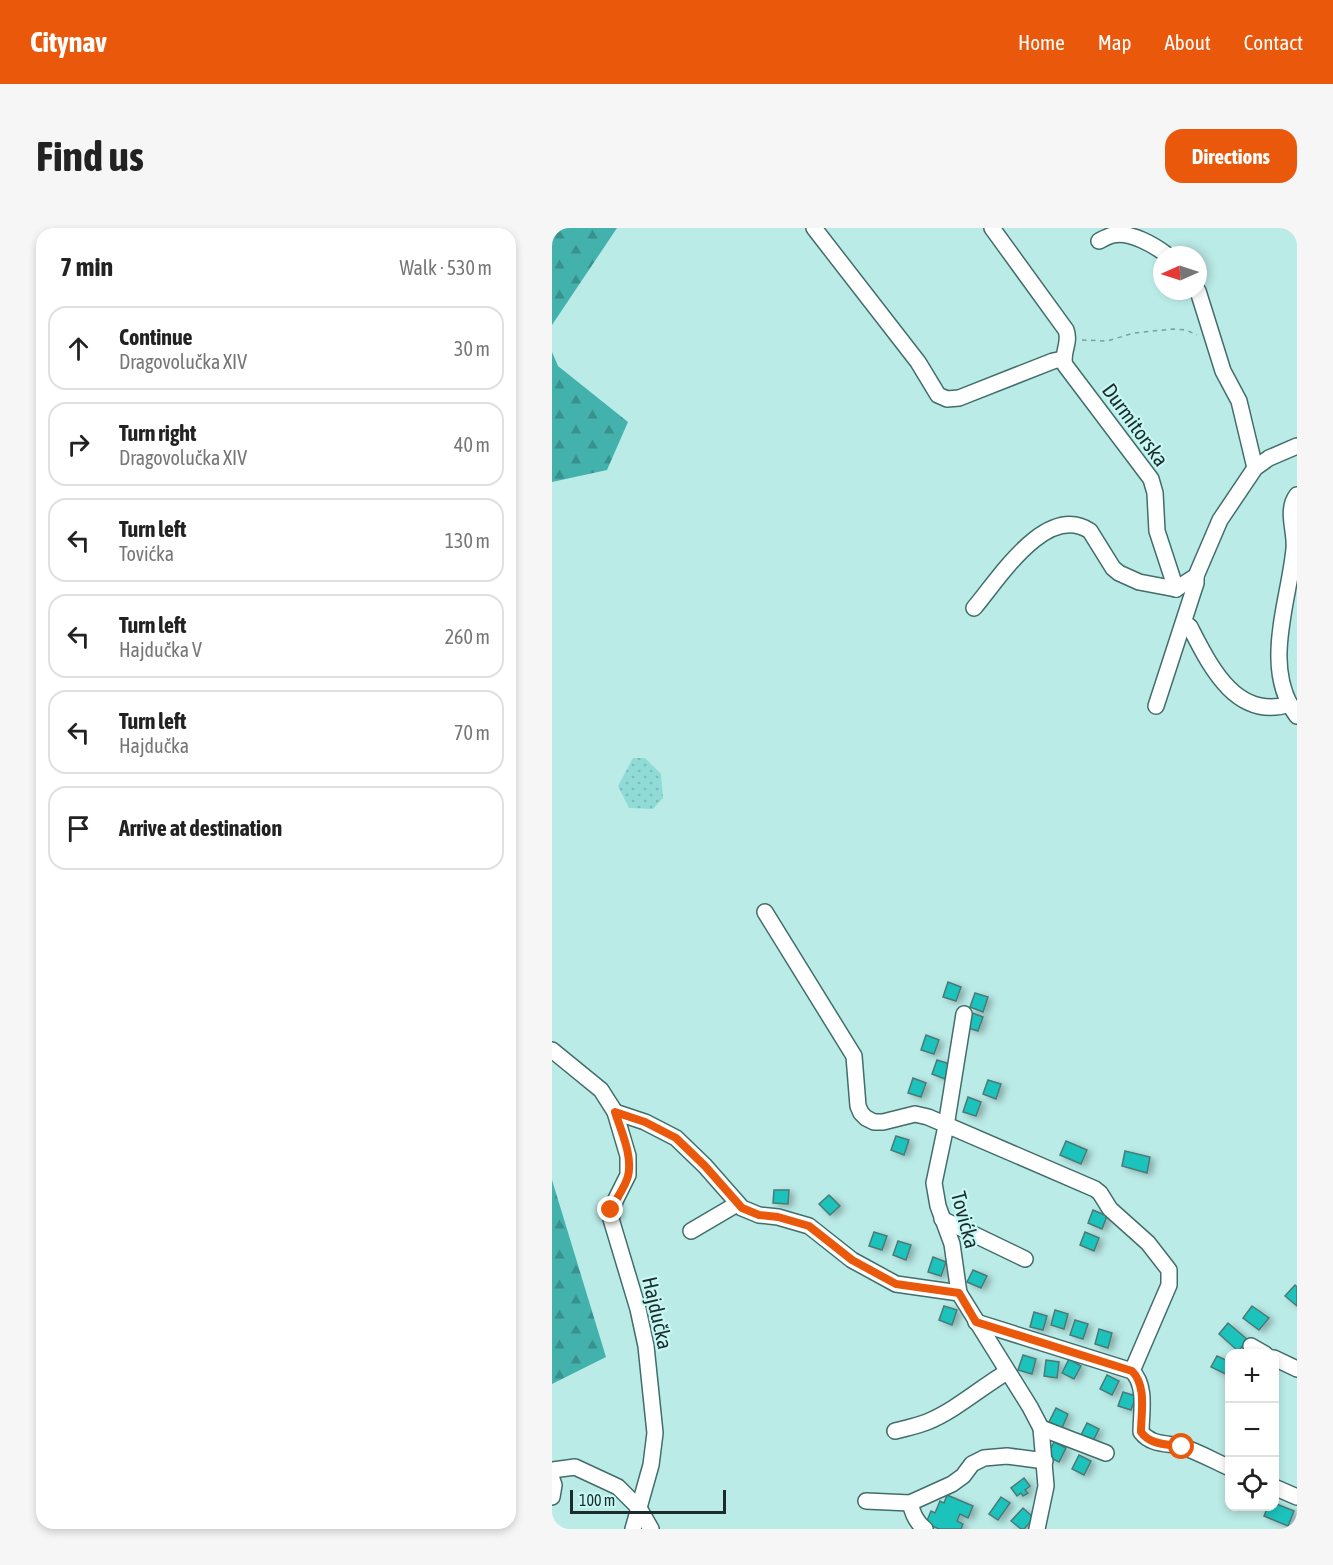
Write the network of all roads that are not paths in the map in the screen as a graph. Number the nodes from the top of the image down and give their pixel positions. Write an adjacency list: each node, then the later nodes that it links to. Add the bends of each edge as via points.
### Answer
1 (814, 228): 6 (street, via 918,362 938,395 959,398)
2 (992, 228): 6 (street, via 1066,330 1069,339)
3 (1099, 241): 4 (street, via 1125,235)
4 (1155, 246)
5 (1201, 300): 8 (street, via 1223,371 1239,401)
6 (1063, 359): 11 (street, Durmitorska, via 1150,479 1155,493 1157,531)
7 (1297, 446): 8 (street)
8 (1255, 468): 10 (street, via 1220,520)
9 (1297, 495): 15 (street, via 1291,512 1294,547 1279,648 1280,670)
10 (1196, 576): 11 (street); 13 (street)
11 (1176, 589): 12 (street, via 1128,578 1113,567 1090,531 1067,525 1028,543)
12 (975, 608)
13 (1184, 622): 14 (street); 15 (street, via 1230,691 1245,701)
14 (1156, 706)
15 (1294, 710)
16 (765, 912): 20 (street, via 854,1056 858,1106 866,1118 883,1122 915,1114)
17 (964, 1014): 20 (street, Tovićka)
18 (552, 1050): 19 (street, Hajdučka, via 601,1090)
19 (615, 1112): 21 (street, via 676,1138); 45 (street, Hajdučka, via 629,1167 611,1219 646,1346 655,1433)
20 (946, 1126): 22 (street, Tovićka, via 934,1183); 31 (street, via 1095,1189 1169,1270 1167,1292)
21 (737, 1204): 23 (street); 25 (street, via 759,1215 809,1226 852,1260 896,1284)
22 (942, 1219): 24 (street); 25 (street, Tovićka, via 952,1244)
23 (692, 1231)
24 (1025, 1259)
25 (959, 1293): 26 (street, Tovićka)
26 (976, 1322): 31 (street); 32 (street, Tovićka)
27 (1251, 1346): 28 (street)
28 (1257, 1349)
29 (1279, 1360): 30 (street)
30 (1297, 1369)
31 (1132, 1371): 37 (street, via 1141,1385 1141,1432 1145,1438 1182,1447)
32 (1007, 1372): 33 (street, Tovićka); 34 (street, via 927,1422)
33 (1041, 1428): 35 (street); 36 (street, Tovićka)
34 (895, 1431)
35 (1106, 1453)
36 (1045, 1461): 44 (street, via 1007,1455 984,1458 952,1484); 49 (street, Tovićka, via 1046,1486)
37 (1225, 1466)
38 (552, 1470): 45 (street, via 575,1467 618,1487)
39 (552, 1479): 41 (street)
40 (1279, 1489): 42 (street)
41 (552, 1497)
42 (1297, 1497)
43 (866, 1501): 44 (street)
44 (910, 1503): 48 (street, via 913,1515)
45 (639, 1508): 46 (street, Hajdučka); 47 (street)
46 (633, 1529)
47 (651, 1529)
48 (925, 1529)
49 (1037, 1529)

